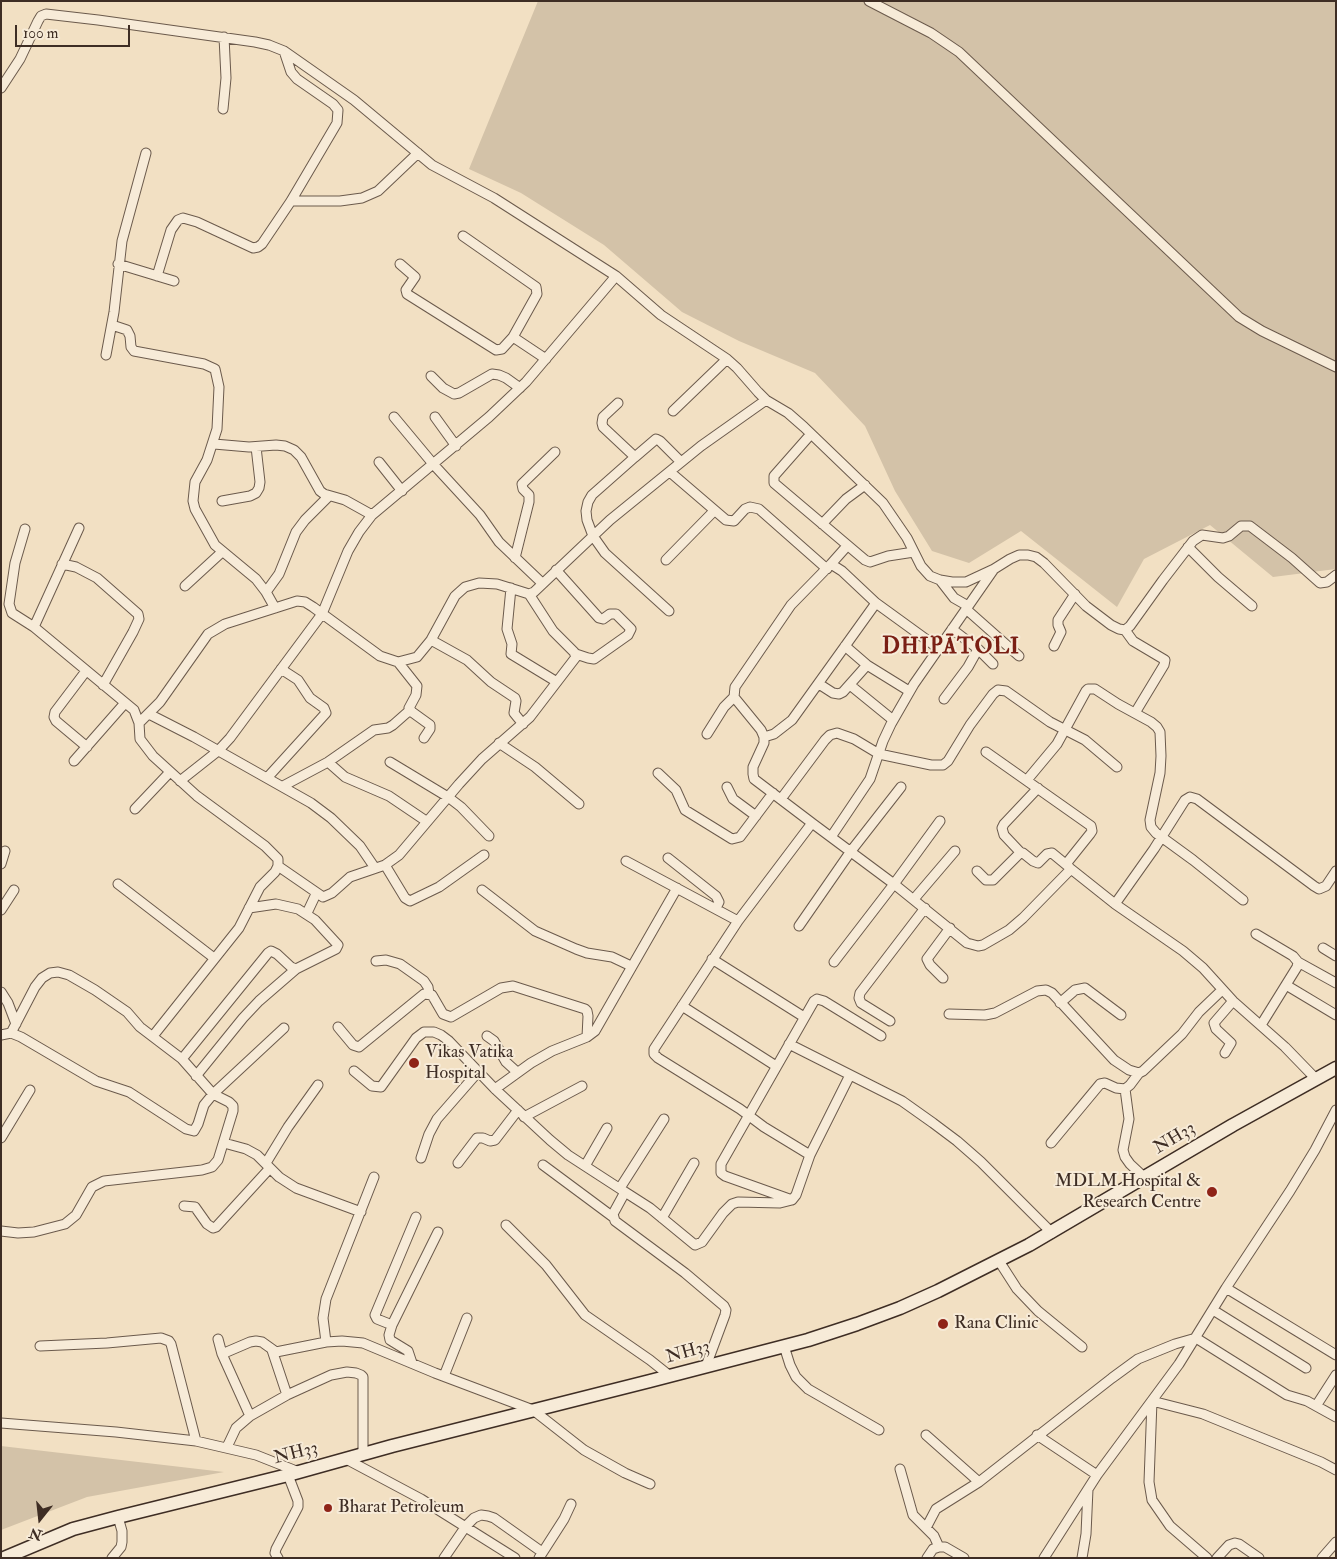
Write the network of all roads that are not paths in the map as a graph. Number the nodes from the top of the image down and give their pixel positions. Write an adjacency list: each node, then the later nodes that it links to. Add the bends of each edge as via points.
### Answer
1 (869, 1): 20 (street, via 931,33 958,52 1239,317)
2 (224, 37): 3 (street, via 269,44); 4 (street, via 46,14 41,16 20,59); 5 (street, via 226,78)
3 (284, 51): 6 (street, via 354,100); 8 (street, via 297,80 333,104 339,116)
4 (1, 88)
5 (223, 108)
6 (418, 153): 8 (street, via 378,191 362,198); 13 (street, via 432,165 494,198)
7 (146, 154): 10 (street, via 127,218)
8 (291, 201): 12 (street, via 262,244 253,248 189,219 178,220 171,230)
9 (463, 236): 16 (street, via 536,287 537,294)
10 (118, 264): 12 (street); 15 (street)
11 (400, 264): 16 (street, via 415,277 406,290 407,294 496,350 502,349)
12 (157, 276): 14 (street)
13 (616, 276): 18 (street); 19 (street, via 661,315)
14 (174, 281)
15 (112, 325): 17 (street); 29 (street, via 127,330 134,350 215,369 219,387)
16 (514, 337): 18 (street)
17 (106, 355)
18 (546, 359): 22 (street)
19 (727, 359): 23 (street); 25 (street)
20 (1336, 367)
21 (432, 376): 22 (street, via 454,394 492,374 499,374)
22 (520, 388): 30 (street)
23 (766, 400): 28 (street, via 788,413); 35 (street)
24 (618, 403): 33 (street, via 603,417 603,427)
25 (672, 411)
26 (394, 416): 36 (street)
27 (435, 417): 30 (street)
28 (811, 434): 38 (street); 44 (street, via 773,480)
29 (214, 444): 31 (street); 50 (street, via 195,482 193,501 206,531)
30 (456, 446): 36 (street)
31 (256, 447): 40 (street, via 276,445 294,450 320,490); 41 (street, via 260,482 256,493)
32 (555, 452): 52 (street, via 522,484 530,502)
33 (634, 457): 35 (street, via 656,439); 47 (street, via 588,502 587,520)
34 (379, 462): 39 (street)
35 (681, 462): 37 (street)
36 (434, 465): 39 (street); 52 (street)
37 (670, 472): 42 (street); 47 (street)
38 (865, 485): 44 (street); 51 (street, via 897,521)
39 (402, 491): 43 (street)
40 (329, 496): 43 (street, via 345,500); 63 (street, via 296,532 278,574)
41 (222, 501)
42 (714, 511): 53 (street); 55 (street, via 731,522 750,507 758,509)
43 (372, 515): 71 (street, via 348,551)
44 (822, 524): 48 (street)
45 (79, 528): 54 (street)
46 (25, 529): 72 (street, via 15,563 9,604 12,613)
47 (593, 536): 56 (street); 70 (street, via 605,553)
48 (847, 546): 51 (street, via 870,562); 55 (street)
49 (1188, 547): 58 (street, via 1202,536 1223,538 1241,526 1250,526 1320,583); 67 (street); 74 (street)
50 (222, 552): 61 (street); 63 (street, via 256,579)
51 (914, 552): 59 (street, via 930,576)
52 (515, 558): 60 (street)
53 (666, 560)
54 (62, 564): 72 (street); 89 (street, via 97,578 138,614 134,632)
55 (829, 567): 66 (street, via 842,571); 92 (street, via 792,605 735,687)
56 (556, 570): 60 (street); 80 (street, via 600,618 616,614 631,628 628,635 594,659)
57 (994, 570): 59 (street, via 966,582); 65 (street, via 1019,555 1036,557); 69 (street)
58 (1336, 575)
59 (940, 580): 69 (street)
60 (542, 583): 64 (street)
61 (185, 586)
62 (511, 588): 64 (street); 75 (street, via 479,583 465,587 446,609); 87 (street, via 508,629 511,654)
63 (266, 592): 68 (street)
64 (529, 594): 80 (street, via 553,631)
65 (1075, 594): 74 (street, via 1111,625); 77 (street, via 1058,620 1061,632)
66 (876, 603): 76 (street); 78 (street)
67 (1252, 606)
68 (274, 608): 71 (street, via 297,601 305,602); 97 (street, via 225,624 208,634)
69 (967, 608): 73 (street); 81 (street)
70 (669, 611)
71 (322, 614): 82 (street, via 380,656); 85 (street)
72 (34, 627): 86 (street)
73 (952, 629): 78 (street); 79 (street)
74 (1125, 630): 96 (street, via 1133,640 1165,660)
75 (431, 640): 82 (street, via 417,657); 100 (street, via 467,660 515,698 514,713)
76 (845, 646): 84 (street); 88 (street)
77 (1054, 646)
78 (938, 648): 91 (street)
79 (978, 649): 83 (street); 93 (street)
80 (576, 654): 87 (street)
81 (1019, 656)
82 (398, 662): 95 (street, via 418,686)
83 (993, 664)
84 (867, 665): 90 (street); 91 (street)
85 (281, 669): 107 (street); 116 (street, via 298,680 326,713)
86 (86, 671): 89 (street); 106 (street, via 54,717)
87 (557, 682): 100 (street)
88 (819, 684): 90 (street, via 839,694); 103 (street, via 792,720 774,734)
89 (103, 685): 94 (street)
90 (850, 685): 98 (street)
91 (909, 691): 98 (street)
92 (734, 698): 102 (street); 103 (street)
93 (944, 699)
94 (125, 703): 99 (street, via 134,710); 106 (street)
95 (410, 710): 104 (street, via 430,725); 111 (street, via 393,725 374,730)
96 (1135, 713): 101 (street, via 1095,689 1088,689); 134 (street, via 1151,722 1160,732 1160,773 1150,820 1151,827)
97 (149, 714): 99 (street); 107 (street)
98 (893, 720): 109 (street)
99 (139, 723): 114 (street, via 140,739)
100 (523, 724): 105 (street)
101 (1066, 731): 109 (street, via 1006,691 998,690 943,765); 113 (street, via 1084,740); 117 (street)
102 (706, 734)
103 (764, 737): 123 (street, via 753,774)
104 (424, 738)
105 (499, 743): 124 (street); 126 (street, via 535,767)
106 (87, 747): 110 (street)
107 (218, 751): 116 (street); 118 (street)
108 (986, 752): 117 (street)
109 (879, 754): 125 (street, via 845,734 830,736); 133 (street, via 870,779)
110 (74, 761)
111 (328, 762): 119 (street); 129 (street, via 345,777 389,796)
112 (390, 762): 124 (street)
113 (1117, 767)
114 (170, 772): 118 (street); 127 (street)
115 (658, 773): 128 (street, via 676,790 685,810 732,839 740,837)
116 (267, 778): 119 (street)
117 (1027, 780): 122 (street)
118 (180, 781): 144 (street, via 270,850 278,860)
119 (283, 786): 146 (street, via 331,818 360,846)
120 (727, 787): 128 (street, via 733,799)
121 (901, 787): 136 (street)
122 (1038, 788): 138 (street, via 1002,828 1004,835); 145 (street, via 1092,828)
123 (773, 793): 125 (street); 128 (street)
124 (448, 797): 129 (street); 132 (street)
125 (781, 799): 131 (street)
126 (579, 804)
127 (135, 809)
128 (756, 816)
129 (426, 821): 143 (street, via 399,855)
130 (940, 821): 150 (street)
131 (812, 823): 133 (street); 163 (street)
132 (488, 836)
133 (831, 837): 136 (street)
134 (1161, 838): 148 (street, via 1185,800 1194,797 1314,886 1323,889); 156 (street); 157 (street)
135 (5, 851): 142 (street)
136 (851, 851): 150 (street); 164 (street)
137 (955, 851): 155 (street)
138 (1021, 853): 145 (street, via 1038,863 1047,854 1052,854); 147 (street, via 993,880 986,880)
139 (484, 855): 143 (street, via 439,887 410,901)
140 (668, 858): 159 (street, via 716,896 719,902)
141 (626, 862): 151 (street)
142 (1, 864)
143 (384, 864): 146 (street)
144 (278, 866): 154 (street); 158 (street, via 260,887)
145 (1068, 866): 157 (street); 165 (street, via 1023,918 983,945 972,945)
146 (375, 868): 154 (street, via 350,877 327,896)
147 (977, 871)
148 (1336, 871)
149 (118, 884): 169 (street)
150 (894, 884): 155 (street); 172 (street)
151 (677, 888): 159 (street); 174 (street)
152 (14, 890): 161 (street)
153 (482, 890): 174 (street, via 535,931 576,949 612,957)
154 (316, 894): 162 (street)
155 (914, 899): 160 (street)
156 (1243, 900)
157 (1115, 904): 179 (street, via 1183,952)
158 (249, 908): 162 (street, via 276,904); 169 (street, via 239,928)
159 (716, 908): 163 (street)
160 (925, 908): 165 (street); 189 (street, via 860,993 861,1003)
161 (1, 910)
162 (307, 913): 175 (street, via 338,945)
163 (738, 921): 170 (street)
164 (799, 926)
165 (950, 928): 176 (street, via 927,959)
166 (1256, 934): 173 (street)
167 (1323, 948): 168 (street)
168 (1336, 956)
169 (214, 958): 196 (street)
170 (712, 960): 184 (street); 188 (street)
171 (376, 961): 181 (street, via 400,964 424,981)
172 (834, 962)
173 (1298, 962): 177 (street); 178 (street)
174 (631, 966): 199 (street, via 602,1021)
175 (296, 969): 202 (street, via 277,954 268,952); 210 (street, via 243,1018)
176 (943, 978)
177 (1336, 983)
178 (1286, 985): 187 (street); 191 (street)
179 (1222, 990): 182 (street); 208 (street, via 1182,1034)
180 (1, 992): 190 (street)
181 (429, 994): 192 (street, via 424,994 359,1047 353,1045); 199 (street, via 443,1014 451,1017 501,988 523,988 585,1009)
182 (1233, 1001): 191 (street); 201 (street, via 1214,1024 1232,1043)
183 (1060, 1003): 185 (street, via 1052,993 1041,990 995,1013); 186 (street, via 1076,990 1085,988); 208 (street, via 1114,1060)
184 (682, 1006): 203 (street); 220 (street, via 656,1045 654,1054)
185 (949, 1014)
186 (1121, 1015)
187 (1336, 1015)
188 (804, 1017): 198 (street, via 814,1001 820,999); 200 (street)
189 (890, 1021)
190 (16, 1024): 194 (street); 196 (street, via 42,978 58,972 95,990 127,1012)
191 (1261, 1026): 211 (street)
192 (338, 1027)
193 (284, 1028): 217 (street)
194 (11, 1033): 195 (street); 217 (street, via 96,1081 129,1092 190,1131 196,1129 204,1105)
195 (1, 1035)
196 (153, 1036): 202 (street)
197 (487, 1036): 207 (street, via 494,1041 506,1062)
198 (881, 1036)
199 (587, 1037): 207 (street, via 552,1051)
200 (789, 1044): 203 (street); 209 (street)
201 (1225, 1053)
202 (182, 1059): 210 (street)
203 (776, 1066): 220 (street)
204 (1336, 1068): 211 (main road, NH33)
205 (354, 1071): 206 (street, via 372,1086 381,1087 416,1038 424,1032 434,1032 449,1041)
206 (478, 1072): 214 (street); 227 (street, via 437,1119)
207 (518, 1072): 214 (street)
208 (1139, 1073): 215 (street)
209 (850, 1075): 226 (street); 245 (street, via 902,1101 957,1141)
210 (196, 1076): 217 (street)
211 (1316, 1079): 234 (main road, NH33)
212 (318, 1085): 231 (street, via 288,1127)
213 (582, 1086): 219 (street)
214 (495, 1089): 219 (street)
215 (1125, 1089): 225 (street, via 1100,1084); 234 (street, via 1129,1119 1123,1150 1130,1164)
216 (30, 1090): 223 (street)
217 (213, 1094): 224 (street, via 233,1106)
218 (1336, 1110): 247 (street, via 1290,1191)
219 (521, 1114): 228 (street, via 495,1140 477,1138); 232 (street)
220 (748, 1115): 226 (street); 236 (street, via 721,1164 721,1173)
221 (664, 1119): 235 (street)
222 (608, 1128): 232 (street)
223 (1, 1138)
224 (224, 1143): 231 (street, via 246,1149); 243 (street, via 215,1164 208,1169 104,1181 92,1187 76,1215 65,1224 34,1232)
225 (1051, 1143)
226 (810, 1155): 236 (street)
227 (421, 1158)
228 (458, 1163)
229 (694, 1163): 241 (street)
230 (543, 1165): 240 (street)
231 (268, 1166): 237 (street, via 216,1227 208,1224 195,1207); 238 (street, via 296,1188)
232 (584, 1166): 235 (street)
233 (374, 1177): 238 (street)
234 (1145, 1178): 245 (main road, NH33)
235 (622, 1190): 240 (street); 241 (street)
236 (792, 1200): 241 (street, via 787,1203 732,1204 699,1245 692,1244)
237 (184, 1206)
238 (361, 1212): 253 (street, via 323,1308)
239 (416, 1217): 250 (street, via 375,1315 376,1319)
240 (614, 1217): 261 (street, via 724,1306 725,1315)
241 (662, 1218)
242 (506, 1225): 265 (street, via 546,1265 586,1315)
243 (1, 1231)
244 (438, 1232): 250 (street)
245 (1052, 1233): 246 (main road, NH33)
246 (999, 1261): 255 (main road, NH33, via 900,1308); 256 (street, via 1016,1289)
247 (1226, 1288): 248 (street); 259 (street)
248 (1213, 1310): 251 (street); 262 (street)
249 (466, 1318): 264 (street)
250 (392, 1325): 260 (street, via 390,1340 408,1351)
251 (1196, 1338): 267 (street); 268 (street, via 1282,1392); 275 (street, via 1138,1359)
252 (218, 1339): 258 (street)
253 (326, 1342): 257 (street, via 281,1352); 260 (street, via 363,1343)
254 (40, 1346): 276 (street, via 155,1338 169,1341)
255 (784, 1346): 261 (main road, NH33); 273 (street, via 796,1377 808,1389)
256 (1082, 1347)
257 (272, 1350): 258 (street, via 256,1341); 266 (street)
258 (222, 1354): 270 (street)
259 (1336, 1355)
260 (412, 1363): 264 (street)
261 (706, 1366): 265 (main road, NH33)
262 (1306, 1368)
263 (1336, 1375): 268 (street)
264 (444, 1376): 269 (street)
265 (670, 1376): 269 (main road, NH33)
266 (287, 1395): 270 (street); 278 (street, via 331,1375 361,1374)
267 (1152, 1401): 281 (street, via 1203,1414); 283 (street); 304 (street, via 1149,1482 1152,1500 1170,1526)
268 (1316, 1406): 271 (street)
269 (533, 1410): 278 (main road, NH33); 285 (street, via 584,1450)
270 (250, 1416): 277 (street, via 236,1428)
271 (1336, 1417)
272 (1, 1423): 276 (street)
273 (879, 1430)
274 (926, 1435): 284 (street)
275 (1038, 1435): 283 (street); 284 (street)
276 (196, 1441): 277 (street)
277 (227, 1447): 282 (street)
278 (363, 1454): 279 (main road, NH33)
279 (346, 1459): 282 (main road, NH33); 289 (street)
280 (900, 1469): 290 (street, via 913,1515)
281 (1336, 1470)
282 (294, 1473): 288 (main road, NH33); 297 (street, via 298,1507 276,1549)
283 (1097, 1475): 286 (street)
284 (979, 1482): 290 (street, via 936,1508)
285 (650, 1484)
286 (1088, 1489): 302 (street); 303 (street)
287 (571, 1504): 293 (street)
288 (118, 1516): 295 (main road, NH33, via 73,1529); 296 (street, via 122,1542)
289 (466, 1526): 293 (street, via 474,1518 488,1516 527,1540); 298 (street); 299 (street)
290 (926, 1528): 292 (street)
291 (1336, 1542): 294 (street)
292 (939, 1547): 300 (street, via 933,1549); 301 (street)
293 (540, 1555)
294 (1323, 1557)
295 (4, 1558)
296 (112, 1558)
297 (278, 1558)
298 (444, 1558)
299 (515, 1558)
300 (927, 1558)
301 (964, 1558)
302 (1044, 1558)
303 (1082, 1558)
304 (1207, 1558)
305 (1216, 1558): 306 (street, via 1235,1543)
306 (1259, 1558)

